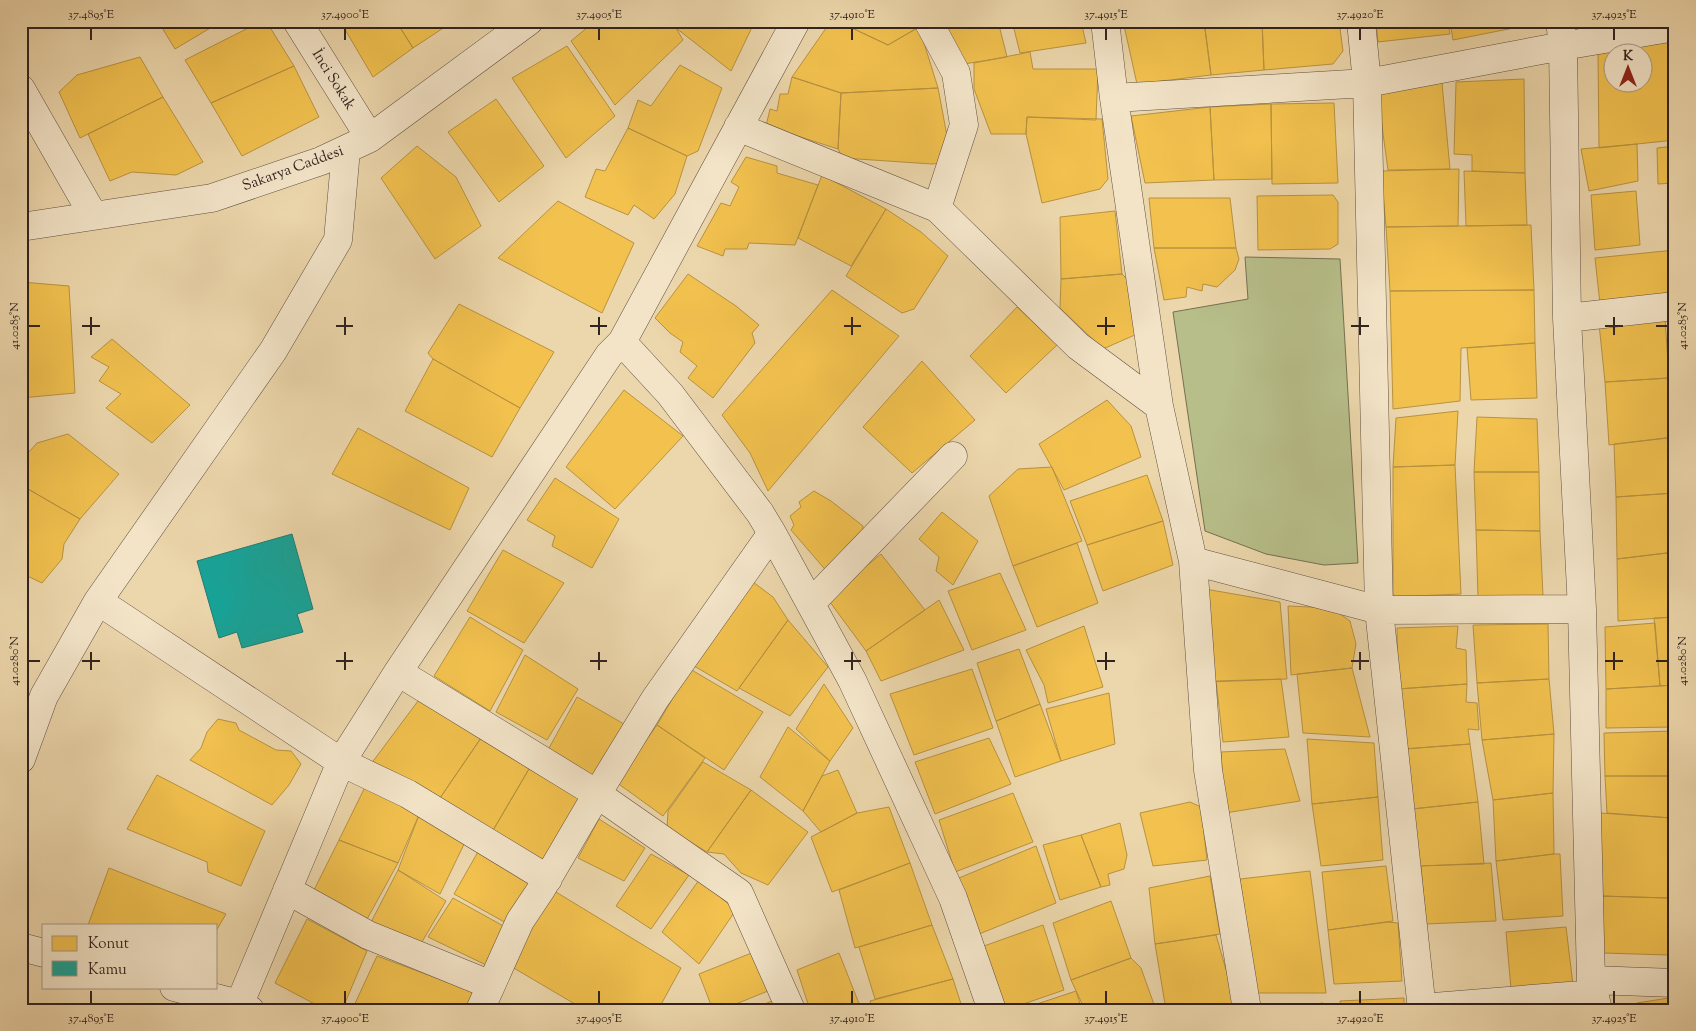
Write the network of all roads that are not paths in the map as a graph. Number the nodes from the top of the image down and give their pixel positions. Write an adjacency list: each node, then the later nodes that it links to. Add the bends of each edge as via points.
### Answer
1 (297, 21): 13 (street, İnci Sokak)
2 (529, 21): 13 (street, Sakarya Caddesi)
3 (796, 21): 12 (street)
4 (928, 21): 14 (street, via 956,73 964,125)
5 (1105, 21): 11 (street)
6 (1361, 21): 9 (street)
7 (1675, 27): 8 (street)
8 (1561, 34): 9 (street); 18 (street)
9 (1367, 83): 11 (street); 27 (street)
10 (21, 89): 15 (street)
11 (1114, 98): 20 (street)
12 (738, 127): 14 (street); 19 (street)
13 (358, 144): 15 (street, Sakarya Caddesi, via 321,161 212,198); 24 (street, via 338,240 273,351)
14 (937, 208): 20 (street, via 1078,346)
15 (94, 216): 16 (street, Sakarya Caddesi)
16 (21, 227)
17 (1675, 306): 18 (street)
18 (1566, 318): 26 (street)
19 (622, 342): 22 (street, via 670,394); 28 (street, via 609,355)
20 (1160, 406): 23 (street)
21 (953, 456): 25 (street)
22 (772, 533): 25 (street); 31 (street, via 655,699)
23 (1193, 561): 27 (street); 45 (street, via 1208,770)
24 (98, 601): 29 (street, via 44,696); 30 (street)
25 (811, 603): 44 (street, via 852,680 953,898)
26 (1582, 609): 27 (street); 39 (street)
27 (1379, 610): 41 (street)
28 (398, 672): 30 (street); 31 (street)
29 (21, 759)
30 (341, 762): 32 (street, via 408,794); 33 (street)
31 (596, 794): 32 (street); 43 (street, via 739,893)
32 (548, 879): 37 (street, via 520,921)
33 (287, 890): 37 (street, via 368,935); 40 (street)
34 (21, 947): 35 (street)
35 (42, 952)
36 (1675, 983): 39 (street)
37 (491, 985): 42 (street)
38 (177, 988): 40 (street)
39 (1594, 995): 41 (street)
40 (242, 1008)
41 (1421, 1009)
42 (480, 1010)
43 (791, 1010)
44 (992, 1010)
45 (1247, 1010)

